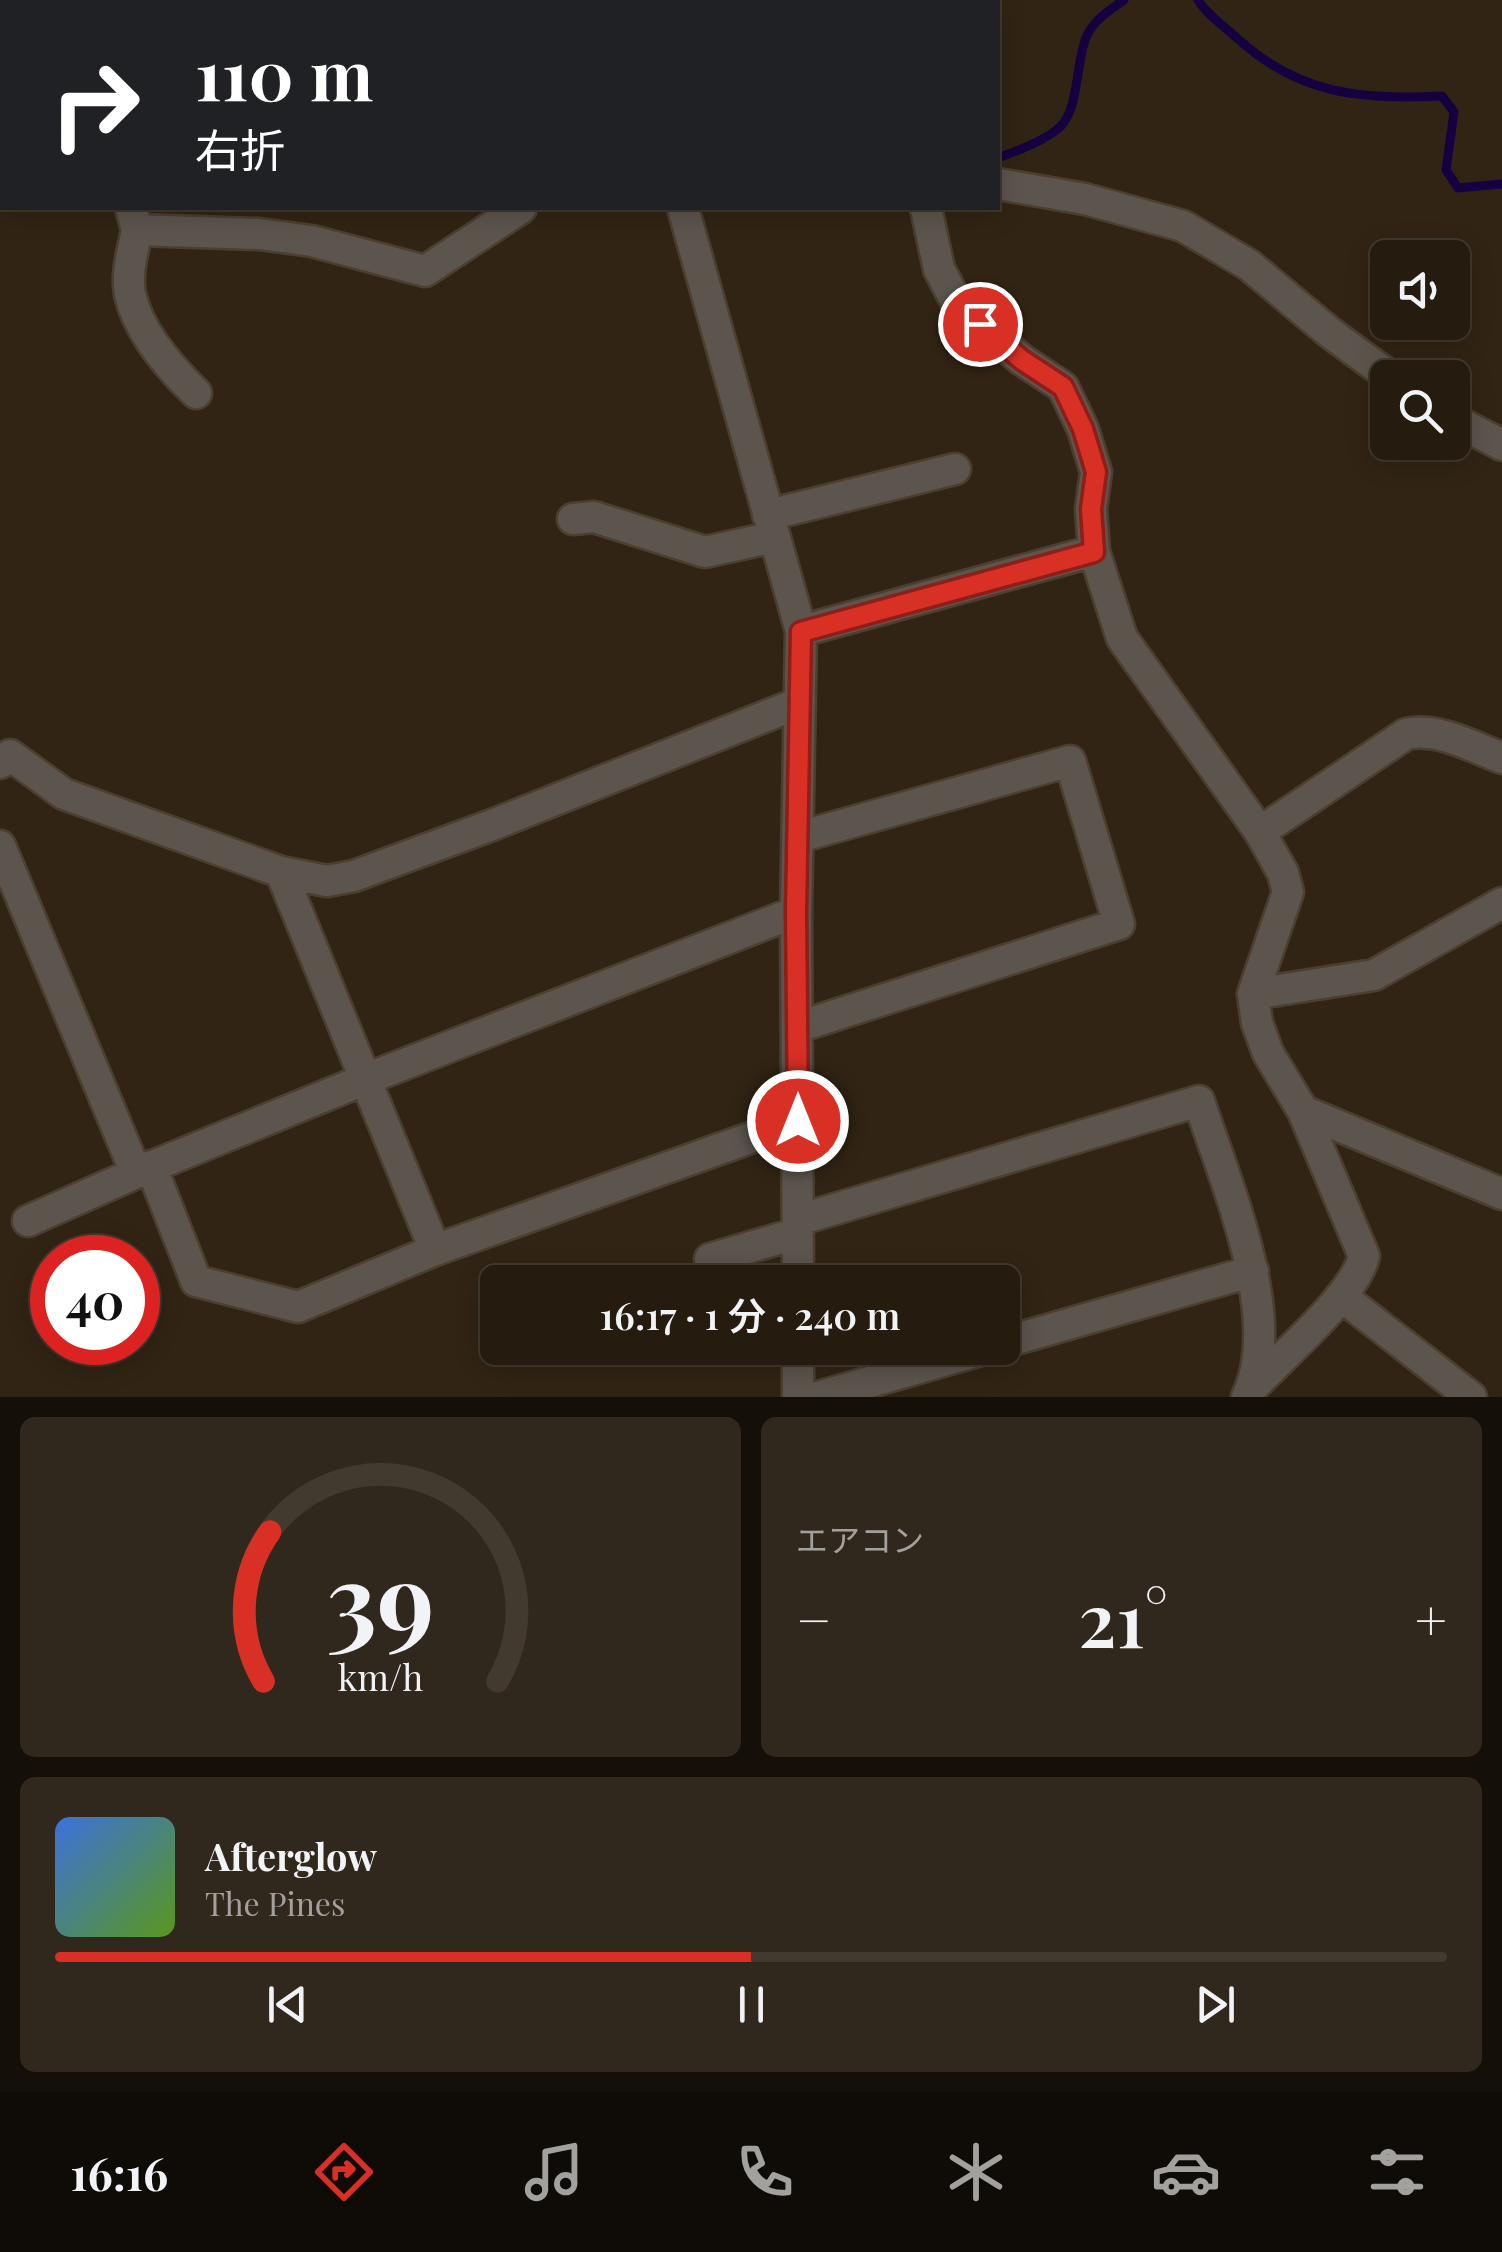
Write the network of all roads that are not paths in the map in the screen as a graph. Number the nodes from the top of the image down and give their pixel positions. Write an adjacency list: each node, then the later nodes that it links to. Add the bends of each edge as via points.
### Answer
1 (1000, 184): 6 (street, via 1183,226 1249,265)
2 (518, 210): 5 (street, via 425,272 312,241)
3 (684, 210): 12 (street)
4 (926, 210): 13 (street, via 939,269 958,307 1063,387 1096,472)
5 (134, 219): 7 (street, via 130,296 175,374)
6 (1370, 362)
7 (196, 394)
8 (1470, 429): 9 (street)
9 (1502, 446)
10 (956, 469): 12 (street)
11 (574, 519): 12 (street, via 594,517 704,552)
12 (771, 526): 14 (street)
13 (1094, 552): 14 (street); 18 (street, via 1122,638)
14 (801, 632): 15 (street)
15 (799, 703): 19 (street); 21 (street, via 354,876 327,881)
16 (1502, 758): 18 (street, via 1437,734 1406,734)
17 (0, 763): 21 (street, via 10,755 64,794)
18 (1260, 832): 24 (street, via 1288,892)
19 (798, 837): 23 (street); 25 (street, via 1070,762 1119,924)
20 (0, 846): 29 (street)
21 (281, 872): 26 (street)
22 (1502, 903): 24 (street, via 1374,975)
23 (796, 912): 25 (street); 26 (street)
24 (1253, 994): 27 (street, via 1268,1053)
25 (798, 1027): 28 (street)
26 (366, 1078): 29 (street); 33 (street)
27 (1303, 1111): 30 (street); 37 (street, via 1364,1256)
28 (798, 1121): 32 (street); 33 (street)
29 (143, 1169): 31 (street); 33 (street, via 196,1280 298,1307)
30 (1502, 1194)
31 (28, 1221)
32 (798, 1226): 34 (street); 35 (street); 36 (street, via 1199,1102)
33 (435, 1250)
34 (710, 1259)
35 (798, 1265)
36 (1253, 1271): 38 (street); 41 (street, via 1261,1353)
37 (1341, 1296): 41 (street); 44 (street)
38 (1020, 1338)
39 (798, 1365): 42 (street)
40 (929, 1365): 43 (street)
41 (1249, 1392)
42 (798, 1397)
43 (818, 1397)
44 (1471, 1397)

